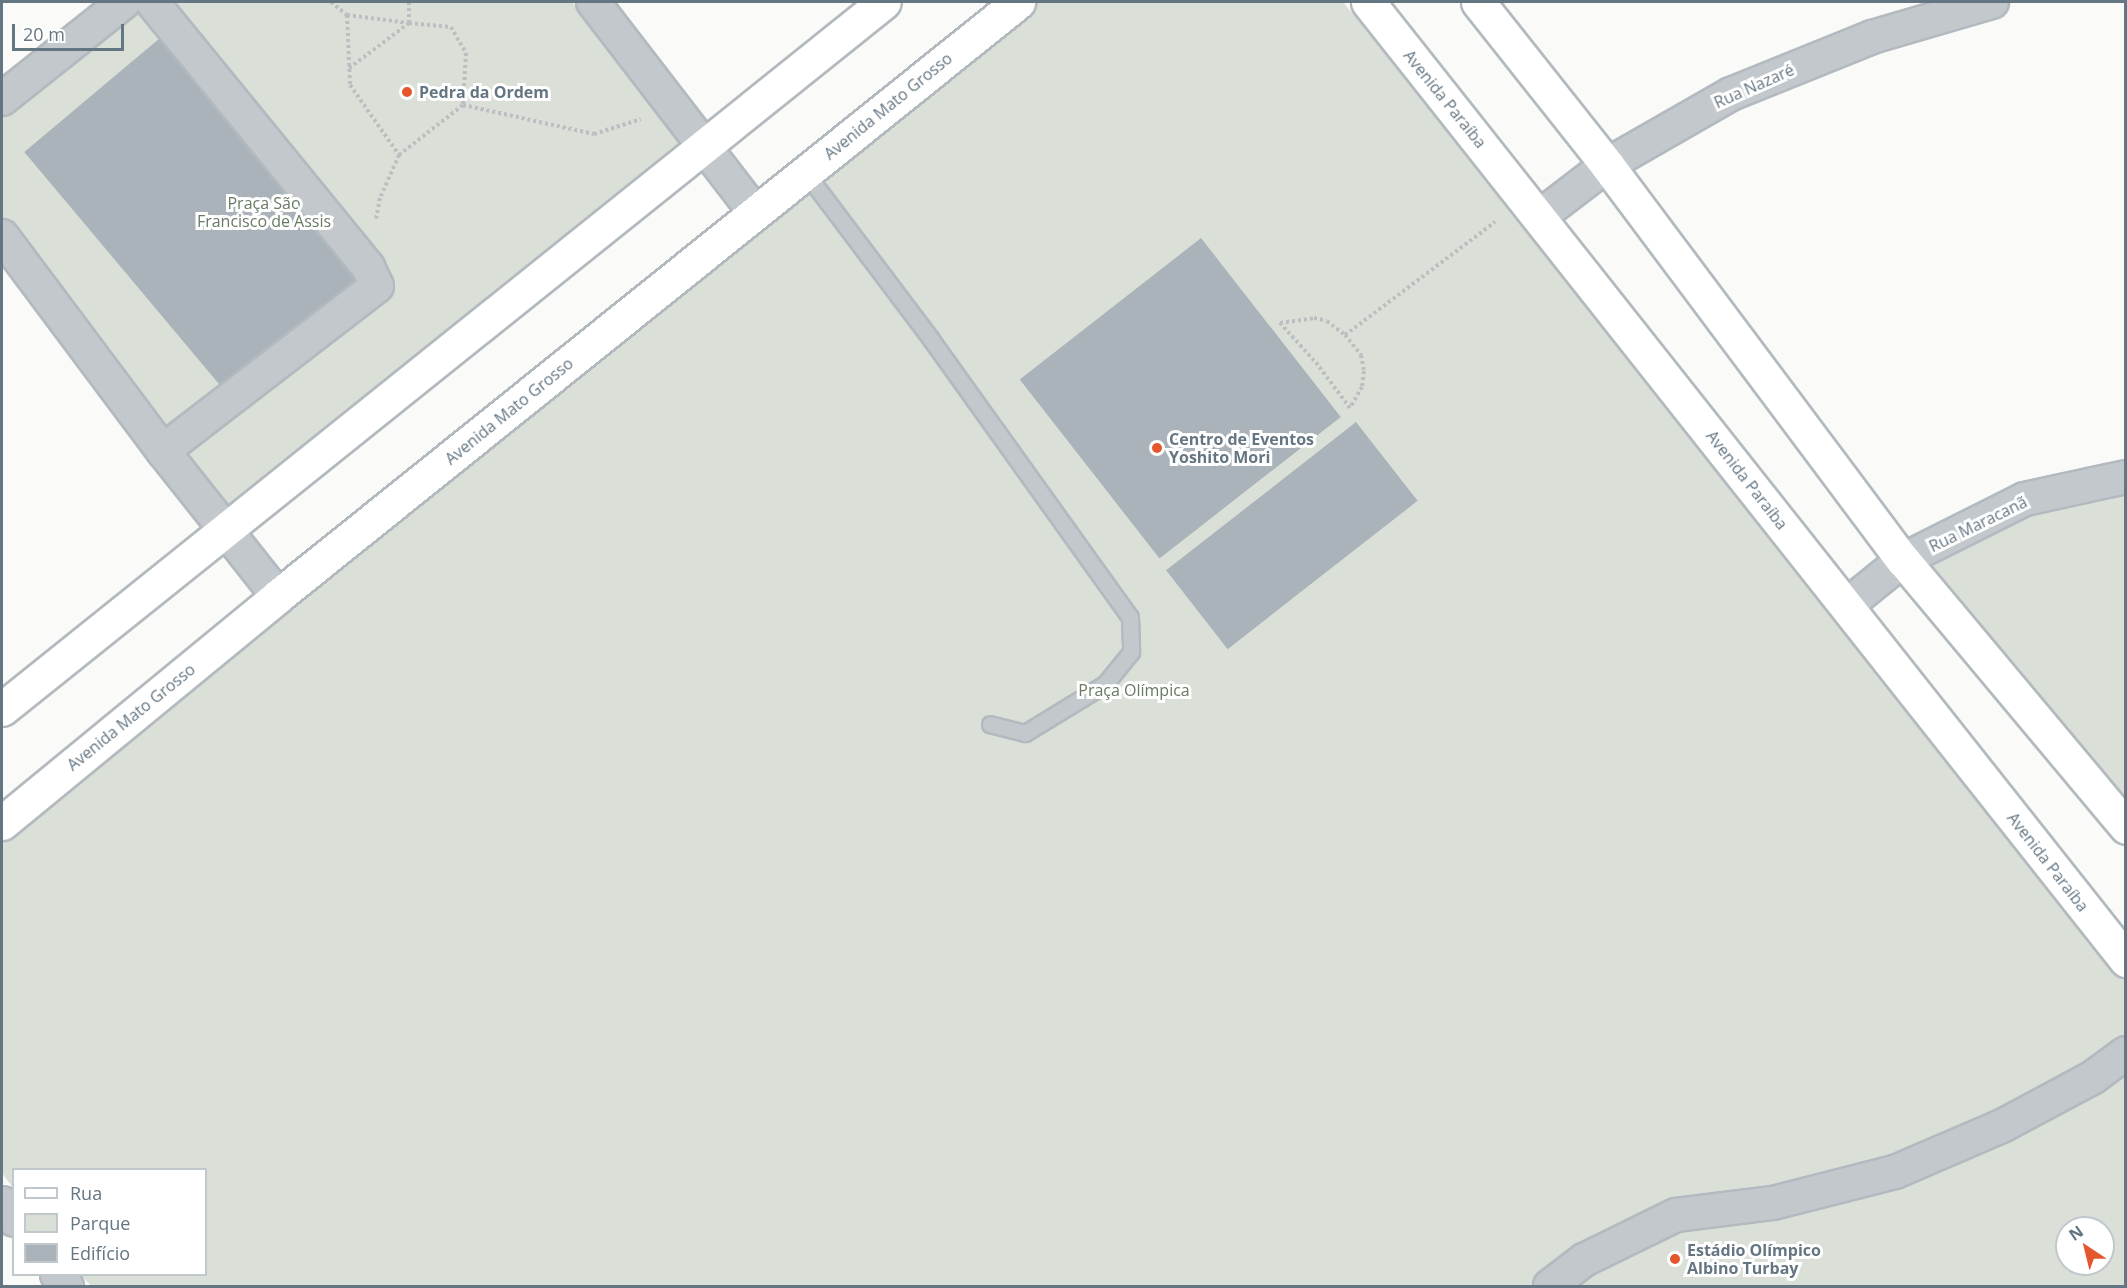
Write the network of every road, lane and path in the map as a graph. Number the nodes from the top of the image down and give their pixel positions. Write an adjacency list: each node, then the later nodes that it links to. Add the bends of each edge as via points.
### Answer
1 (124, 2): 14 (street)
2 (152, 2): 24 (street)
3 (331, 2): 11 (path)
4 (409, 2): 12 (path)
5 (593, 2): 16 (street)
6 (884, 2): 17 (main road)
7 (1018, 2): 20 (main road, Avenida Mato Grosso)
8 (1368, 2): 21 (main road, Avenida Paraíba)
9 (1478, 2): 19 (main road)
10 (1992, 2): 19 (street, Rua Nazaré, via 1872,37 1731,94)
11 (347, 15): 12 (path); 13 (path)
12 (409, 23): 13 (path); 15 (path, via 451,27 466,53)
13 (348, 69): 18 (path, via 350,85)
14 (2, 99)
15 (463, 105): 16 (path, via 594,134); 18 (path)
16 (676, 108): 17 (street)
17 (705, 145): 22 (street); 28 (main road)
18 (399, 155): 24 (path, via 380,198)
19 (1607, 165): 21 (street, Rua Nazaré); 29 (main road)
20 (805, 172): 22 (main road, Avenida Mato Grosso); 33 (lane, via 930,338 1130,618 1131,652 1105,684 1025,733)
21 (1532, 208): 25 (path); 31 (main road, Avenida Paraíba)
22 (756, 214): 30 (main road, Avenida Mato Grosso)
23 (2, 236): 26 (street)
24 (368, 267): 26 (street, via 377,286)
25 (1345, 335): 25 (path, via 1361,356 1364,371 1362,387 1350,408 1318,364 1280,323 1314,318 1327,321)
26 (163, 451): 28 (street)
27 (2126, 477): 29 (street, Rua Maracanã, via 2025,499)
28 (227, 530): 30 (street); 32 (main road)
29 (1904, 561): 31 (street, Rua Maracanã); 35 (main road)
30 (278, 596): 34 (main road, Avenida Mato Grosso)
31 (1846, 606): 36 (main road, Avenida Paraíba)
32 (2, 710)
33 (990, 724)
34 (2, 823)
35 (2126, 827)
36 (2126, 960)
37 (2126, 1053): 40 (street, via 2092,1078 2002,1126 1895,1172 1773,1203 1676,1215 1584,1260)
38 (2, 1203): 39 (street)
39 (12, 1216)
40 (1550, 1287)

